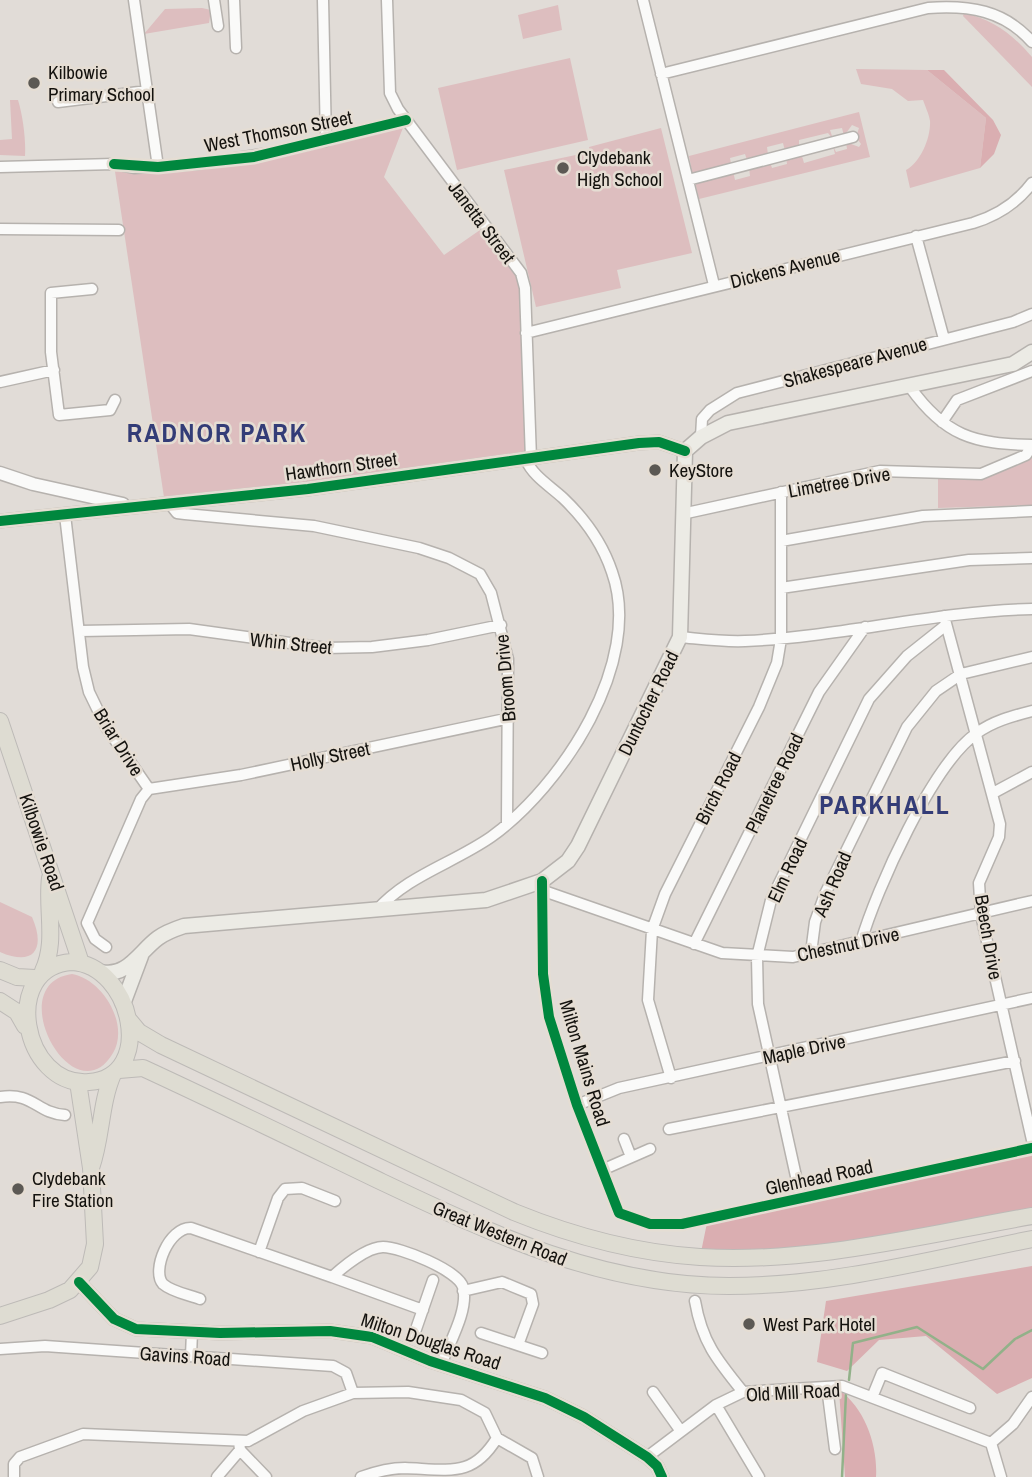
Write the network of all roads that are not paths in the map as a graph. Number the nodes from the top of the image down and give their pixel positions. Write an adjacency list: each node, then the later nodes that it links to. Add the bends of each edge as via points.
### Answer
1 (134, 0): 12 (street)
2 (214, 0): 8 (street)
3 (234, 0): 10 (street)
4 (323, 0): 16 (street)
5 (387, 0): 14 (street, Janetta Street, via 390,93)
6 (643, 0): 11 (street)
7 (927, 4): 9 (street, via 1005,17); 11 (street)
8 (218, 26)
9 (1032, 42)
10 (236, 48)
11 (661, 74): 19 (street)
12 (147, 91): 13 (street); 18 (street)
13 (58, 102)
14 (406, 120): 16 (street, West Thomson Street); 27 (street, Janetta Street, via 521,273)
15 (853, 137): 19 (street)
16 (326, 141): 18 (street, West Thomson Street, via 254,157)
17 (0, 167): 18 (street, West Thomson Street)
18 (158, 167)
19 (688, 180): 24 (street)
20 (1032, 183): 23 (street, Dickens Avenue, via 1022,197 988,218)
21 (0, 229): 22 (street)
22 (119, 230)
23 (916, 236): 24 (street, Dickens Avenue); 28 (street)
24 (714, 285): 27 (street, Dickens Avenue)
25 (92, 289): 30 (street, via 51,293)
26 (1032, 314): 28 (street, Shakespeare Avenue)
27 (526, 333): 39 (street, Janetta Street)
28 (944, 339): 36 (street, Shakespeare Avenue, via 737,393 702,419)
29 (1032, 352): 33 (main road, via 1013,364)
30 (54, 370): 32 (street); 34 (street, via 59,415 110,410)
31 (1032, 371): 35 (street, via 957,400)
32 (0, 382)
33 (910, 387): 35 (street); 36 (main road, via 729,424)
34 (116, 400)
35 (942, 422): 37 (street, via 972,438)
36 (701, 437): 38 (main road)
37 (1032, 446): 41 (street, Limetree Drive, via 1026,455 981,474 880,471)
38 (685, 451): 39 (street, Hawthorn Street, via 659,442); 45 (main road, Duntocher Road)
39 (529, 459): 42 (street, Hawthorn Street); 67 (street, via 534,472 589,524 612,570 620,615 610,667 572,750 542,793)
40 (0, 473): 43 (street, Hawthorn Street)
41 (781, 492): 45 (street, Limetree Drive); 48 (street, Birch Road)
42 (170, 504): 43 (street, Hawthorn Street); 53 (street, Broom Drive, via 177,513 314,526 449,558 480,573)
43 (130, 506): 46 (street, Hawthorn Street)
44 (1032, 511): 48 (street, via 923,516)
45 (682, 514): 56 (main road, Duntocher Road)
46 (65, 515): 47 (street, Hawthorn Street); 55 (street, Briar Drive)
47 (0, 521)
48 (781, 541): 50 (street, Birch Road)
49 (1032, 558): 50 (street, via 969,560)
50 (781, 588): 57 (street, Birch Road)
51 (1032, 609): 52 (street)
52 (945, 620): 54 (street); 59 (street, Beech Drive); 79 (street, Elm Road, via 869,699 771,900)
53 (501, 625): 55 (street, Whin Street, via 428,640 326,648 189,629); 61 (street, Broom Drive, via 508,659)
54 (865, 627): 57 (street); 75 (street, Planetree Road, via 819,692)
55 (79, 631): 65 (street, Briar Drive, via 89,692 106,727)
56 (680, 637): 57 (street); 69 (main road, Duntocher Road, via 578,846)
57 (781, 639): 73 (street, Birch Road, via 777,663 759,707 665,894)
58 (1032, 657): 59 (street, Ash Road)
59 (961, 674): 63 (street, Beech Drive); 77 (street, Ash Road, via 936,691 907,727 825,894)
60 (1032, 711): 63 (street)
61 (510, 718): 65 (street, Holly Street, via 241,775); 67 (street, Broom Drive)
62 (0, 721): 68 (main road, Kilbowie Road)
63 (976, 733): 66 (street, Beech Drive); 74 (street, via 938,773)
64 (1032, 772): 66 (street)
65 (149, 789): 76 (street, Briar Drive, via 87,923 95,939)
66 (993, 793): 72 (street, Beech Drive, via 999,837 979,883)
67 (508, 823): 71 (street, via 468,852 410,880)
68 (50, 876): 80 (main road, Kilbowie Road); 83 (main road, via 51,947)
69 (543, 886): 71 (main road, Duntocher Road, via 486,900); 73 (street, Chestnut Drive); 96 (street, Milton Mains Road, via 543,974 550,1017)
70 (1032, 901): 72 (street, Chestnut Drive)
71 (376, 911): 78 (main road, Duntocher Road, via 184,926 158,938)
72 (981, 915): 74 (street, Chestnut Drive); 87 (street, Beech Drive)
73 (652, 930): 75 (street, Chestnut Drive); 93 (street, Birch Road, via 648,1000)
74 (860, 942): 77 (street, Chestnut Drive)
75 (694, 944): 79 (street, Chestnut Drive)
76 (106, 947)
77 (811, 953): 79 (street, Chestnut Drive)
78 (141, 956): 82 (main road, Duntocher Road, via 117,971); 86 (main road, Duntocher Road)
79 (757, 957): 90 (street, Elm Road, via 758,1004)
80 (81, 963): 82 (main road); 83 (main road, via 61,963)
81 (0, 971): 83 (main road)
82 (101, 972): 86 (main road)
83 (39, 975): 89 (main road, via 27,1000)
84 (1032, 998): 87 (street, Maple Drive)
85 (0, 1001): 89 (main road, via 17,1012)
86 (123, 1004): 88 (main road)
87 (1002, 1006): 90 (street, Maple Drive); 91 (street, Beech Drive)
88 (129, 1020): 92 (main road, via 129,1042); 110 (main road, Great Western Road, via 161,1045 514,1212 634,1248 700,1257 782,1256)
89 (27, 1028): 94 (main road, via 48,1067)
90 (769, 1057): 93 (street, Maple Drive); 97 (street, Elm Road)
91 (1015, 1061): 97 (street); 100 (street, Beech Drive)
92 (116, 1072): 94 (main road, via 96,1082); 105 (main road, via 107,1089 100,1142); 111 (main road, Great Western Road, via 144,1068 508,1240 584,1266 639,1278 716,1286 783,1284 853,1275)
93 (671, 1078): 96 (street, Maple Drive, via 619,1088)
94 (78, 1082): 105 (main road)
95 (0, 1097): 98 (street, via 28,1098 51,1114)
96 (577, 1105): 106 (street, Milton Mains Road)
97 (780, 1106): 99 (street); 107 (street, Elm Road)
98 (65, 1115)
99 (669, 1129)
100 (1031, 1132)
101 (624, 1139): 104 (street)
102 (1032, 1148): 107 (street, Glenhead Road)
103 (650, 1149): 104 (street)
104 (631, 1157): 106 (street)
105 (91, 1168): 115 (main road, via 94,1253)
106 (602, 1170): 109 (street, Milton Mains Road)
107 (800, 1199): 109 (street, Glenhead Road, via 682,1224 650,1224)
108 (335, 1201): 112 (street, via 302,1188 285,1189)
109 (616, 1209)
110 (1032, 1216)
111 (1032, 1239)
112 (259, 1252): 113 (street); 117 (street, via 191,1228 175,1231 159,1268 161,1281)
113 (332, 1277): 116 (street, via 375,1249 386,1247 450,1271); 119 (street)
114 (433, 1280): 119 (street)
115 (79, 1282): 120 (main road, via 49,1300); 121 (street, Milton Douglas Road, via 120,1324 150,1331)
116 (463, 1291): 124 (street, via 502,1282 531,1294 533,1304); 128 (street)
117 (200, 1299)
118 (695, 1301): 131 (street, via 709,1350)
119 (423, 1310): 123 (street)
120 (0, 1316)
121 (192, 1332): 127 (street); 128 (street, Milton Douglas Road, via 343,1332 384,1341)
122 (481, 1333): 124 (street)
123 (414, 1335)
124 (518, 1345): 126 (street)
125 (0, 1349): 127 (street, Gavins Road, via 46,1346)
126 (542, 1353)
127 (191, 1356): 132 (street, Gavins Road, via 338,1367 346,1373)
128 (441, 1365): 142 (street, Milton Douglas Road, via 545,1398)
129 (827, 1387): 131 (street, Old Mill Road); 133 (street, Old Mill Road, via 842,1386); 141 (street)
130 (653, 1392): 137 (street)
131 (743, 1392): 135 (street, Old Mill Road)
132 (353, 1393): 138 (street, via 408,1392 461,1400 485,1413); 140 (street)
133 (873, 1395): 136 (street, via 882,1373); 139 (street, Old Mill Road)
134 (1032, 1397): 139 (street, via 1013,1424)
135 (716, 1405): 137 (street, Old Mill Road); 149 (street)
136 (970, 1408)
137 (680, 1430): 142 (street, Old Mill Road)
138 (497, 1438): 146 (street, via 488,1460 469,1475 406,1468); 147 (street, via 532,1458)
139 (991, 1443): 150 (street)
140 (236, 1444): 143 (street, via 83,1434 20,1457 14,1464); 144 (street); 145 (street)
141 (835, 1449)
142 (647, 1457): 148 (street)
143 (14, 1477)
144 (217, 1477)
145 (266, 1477)
146 (361, 1477)
147 (538, 1477)
148 (662, 1477)
149 (759, 1477)
150 (1001, 1477)

